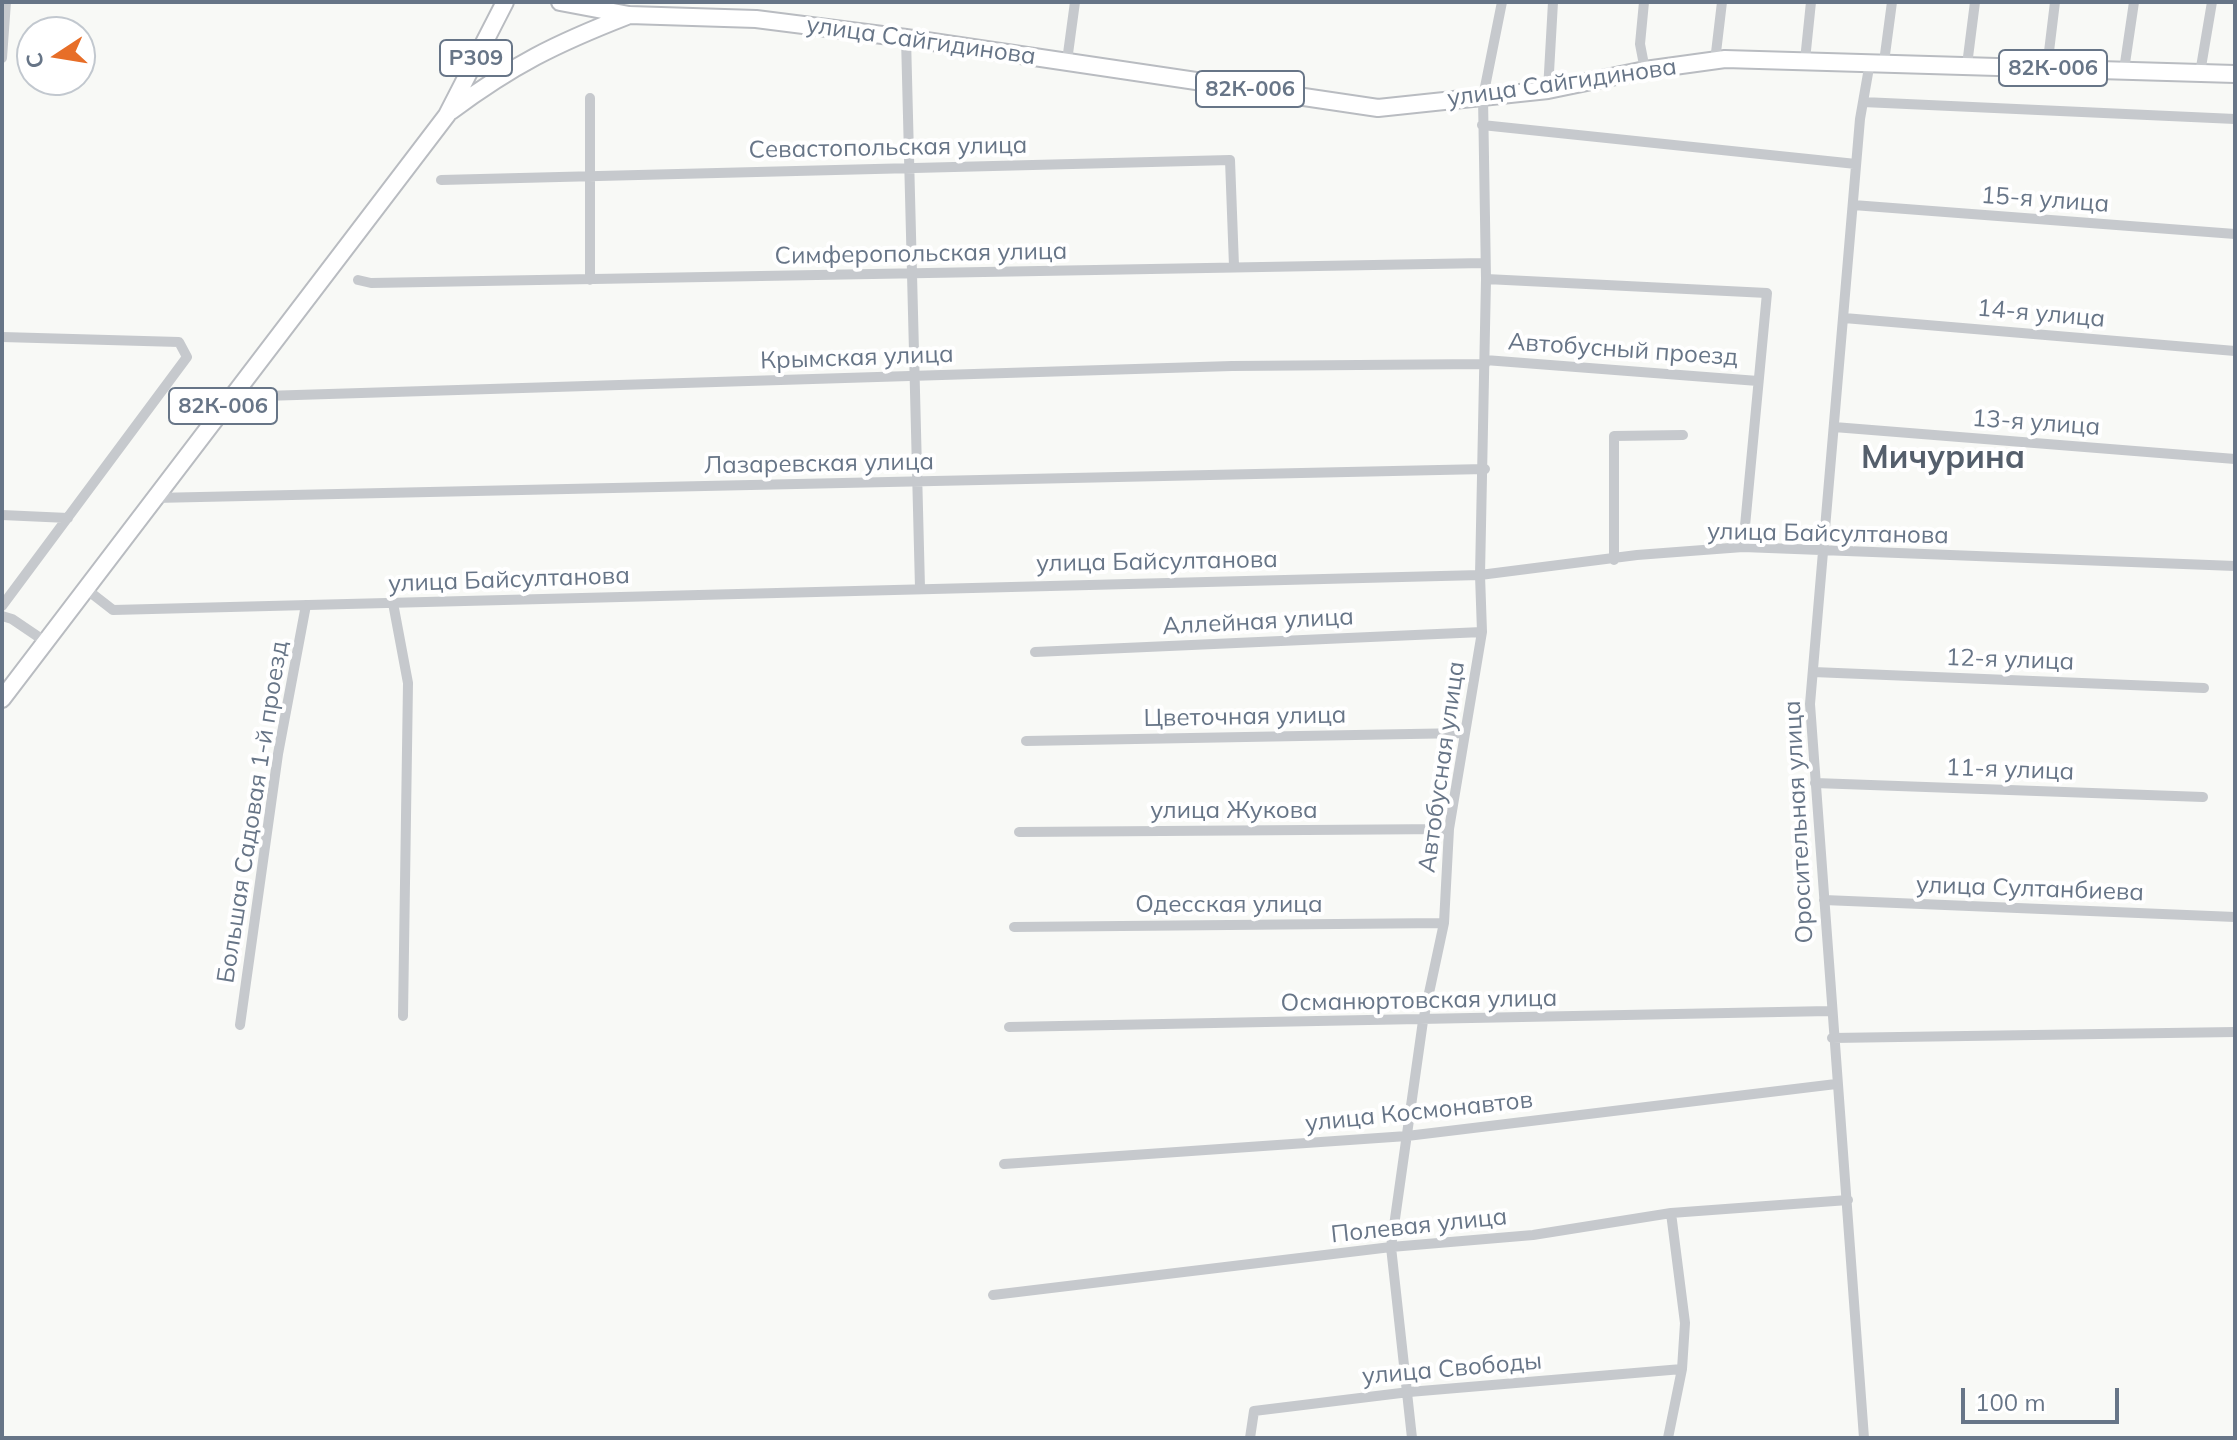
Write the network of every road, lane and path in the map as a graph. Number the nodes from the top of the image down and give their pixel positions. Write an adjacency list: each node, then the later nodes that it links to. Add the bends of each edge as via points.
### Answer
1 (6, 2): 17 (street)
2 (505, 2): 32 (main road, Р309)
3 (560, 2): 15 (main road, улица Сайгидинова)
4 (1075, 2): 19 (street)
5 (1502, 2): 29 (street, Автобусная улица)
6 (1553, 2): 28 (street)
7 (1644, 2): 24 (street, via 1640,44)
8 (1722, 2): 20 (street)
9 (1811, 2): 18 (street)
10 (1892, 2): 21 (street, Оросительная улица)
11 (1975, 2): 22 (street)
12 (2055, 2): 23 (street)
13 (2134, 2): 25 (street)
14 (2212, 2): 26 (street)
15 (629, 15): 16 (main road, улица Сайгидинова / 82К-006, via 756,19); 32 (main road, 82К-006, via 536,54)
16 (906, 38): 19 (main road, улица Сайгидинова / 82К-006); 36 (street)
17 (2, 58)
18 (1805, 60): 20 (main road, улица Сайгидинова / 82К-006); 21 (main road, улица Сайгидинова / 82К-006)
19 (1067, 61): 29 (main road, улица Сайгидинова / 82К-006, via 1378,108)
20 (1715, 61): 24 (main road, улица Сайгидинова / 82К-006)
21 (1877, 62): 22 (main road, улица Сайгидинова / 82К-006); 31 (street, Оросительная улица)
22 (1967, 65): 23 (main road, улица Сайгидинова / 82К-006)
23 (2047, 68): 25 (main road, улица Сайгидинова / 82К-006)
24 (1645, 70): 28 (main road, улица Сайгидинова / 82К-006)
25 (2124, 70): 26 (main road, улица Сайгидинова / 82К-006)
26 (2200, 73): 27 (main road, улица Сайгидинова / 82К-006)
27 (2235, 74)
28 (1548, 90): 29 (main road, улица Сайгидинова / 82К-006)
29 (1483, 97): 34 (street, Автобусная улица)
30 (590, 98): 37 (street)
31 (1863, 102): 33 (street); 35 (street, Оросительная улица)
32 (447, 115): 53 (main road, 82К-006)
33 (2235, 119)
34 (1482, 125): 35 (street); 41 (street, Автобусная улица)
35 (1856, 164): 39 (street, Оросительная улица)
36 (910, 167): 37 (street, Севастопольская улица); 42 (street, Севастопольская улица, via 1230,160); 43 (street)
37 (590, 176): 38 (street, Севастопольская улица); 46 (street)
38 (441, 180)
39 (1853, 205): 40 (street, 15-я улица); 47 (street, Оросительная улица)
40 (2235, 234)
41 (1485, 263): 42 (street, Симферопольская улица); 44 (street, Автобусная улица)
42 (1234, 266): 43 (street, Симферопольская улица)
43 (912, 276): 46 (street, Симферопольская улица); 51 (street)
44 (1486, 279): 50 (street, Автобусная улица); 52 (street, via 1767,293)
45 (358, 280): 46 (street, Симферопольская улица)
46 (590, 280)
47 (1844, 318): 49 (street, 14-я улица); 54 (street, Оросительная улица)
48 (2, 337): 61 (street, via 179,342 186,349 187,357)
49 (2235, 351)
50 (1485, 362): 51 (street, Крымская улица); 52 (street, Автобусный проезд); 57 (street, Автобусная улица)
51 (915, 376): 53 (street, Крымская улица); 58 (street)
52 (1758, 381): 62 (street)
53 (230, 397): 59 (main road, 82К-006)
54 (1834, 427): 56 (street, 13-я улица); 63 (street, Оросительная улица)
55 (1683, 435): 64 (street, via 1614,436)
56 (2235, 459)
57 (1485, 469): 58 (street, Лазаревская улица); 66 (street, Автобусная улица)
58 (917, 482): 59 (street, Лазаревская улица); 67 (street)
59 (154, 498): 68 (main road, 82К-006)
60 (2, 515): 61 (street)
61 (68, 518): 71 (street)
62 (1743, 547): 63 (street, улица Байсултанова); 64 (street, улица Байсултанова)
63 (1824, 553): 65 (street, улица Байсултанова); 76 (street, Оросительная улица)
64 (1614, 560): 66 (street, улица Байсултанова)
65 (2235, 566)
66 (1480, 575): 67 (street, улица Байсултанова); 73 (street, Автобусная улица)
67 (920, 588): 69 (street, улица Байсултанова)
68 (86, 589): 70 (street, улица Байсултанова, via 113,610); 74 (main road, 82К-006)
69 (393, 603): 70 (street, улица Байсултанова); 90 (street, via 408,683)
70 (306, 605): 92 (street, Большая Садовая 1-й проезд, via 278,754)
71 (2, 606)
72 (2, 616): 74 (street)
73 (1482, 632): 75 (street, Аллейная улица); 79 (street, Автобусная улица)
74 (46, 642): 78 (main road, 82К-006)
75 (1035, 652)
76 (1813, 672): 77 (street, 12-я улица); 81 (street, Оросительная улица)
77 (2204, 688)
78 (2, 699)
79 (1465, 733): 80 (street, Цветочная улица); 83 (street, Автобусная улица)
80 (1026, 741)
81 (1815, 783): 82 (street, 11-я улица); 85 (street, Оросительная улица)
82 (2203, 797)
83 (1449, 829): 84 (street, улица Жукова); 87 (street, Автобусная улица)
84 (1019, 832)
85 (1824, 900): 86 (street, улица Султанбиева); 89 (street, Оросительная улица)
86 (2235, 917)
87 (1444, 923): 88 (street, Одесская улица); 91 (street, Автобусная улица)
88 (1014, 927)
89 (1830, 1011): 91 (street, Османюртовская улица); 95 (street, Оросительная улица)
90 (403, 1016)
91 (1423, 1021): 93 (street, Османюртовская улица); 97 (street, Автобусная улица)
92 (240, 1025)
93 (1009, 1027)
94 (2235, 1032): 95 (street)
95 (1832, 1038): 96 (street, Оросительная улица)
96 (1836, 1084): 97 (street, улица Космонавтов); 99 (street, Оросительная улица)
97 (1407, 1136): 98 (street, улица Космонавтов); 101 (street, Автобусная улица)
98 (1004, 1164)
99 (1848, 1200): 100 (street, Полевая улица); 108 (street, Оросительная улица)
100 (1671, 1213): 101 (street, Полевая улица, via 1533,1235); 103 (street, via 1685,1323)
101 (1391, 1247): 102 (street, Полевая улица); 104 (street, Автобусная улица)
102 (993, 1295)
103 (1682, 1369): 104 (street, улица Свободы); 107 (street)
104 (1409, 1392): 105 (street, улица Свободы, via 1254,1411); 106 (street, Автобусная улица)
105 (1250, 1438)
106 (1412, 1438)
107 (1668, 1438)
108 (1864, 1438)

